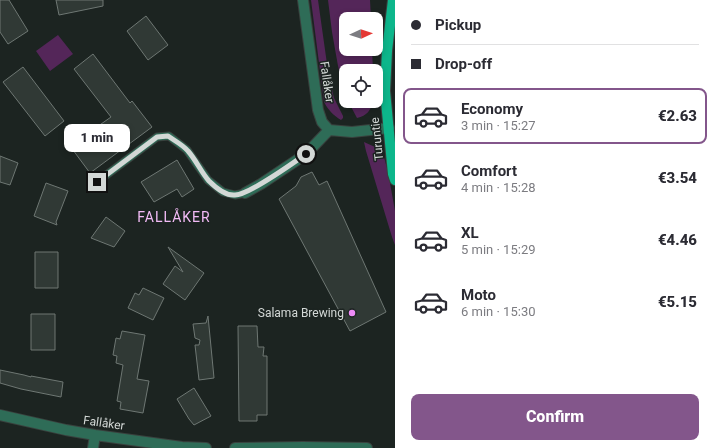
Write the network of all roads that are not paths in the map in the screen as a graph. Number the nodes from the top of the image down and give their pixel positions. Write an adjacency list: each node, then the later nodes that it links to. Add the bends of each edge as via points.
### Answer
1 (303, 0): 4 (street, Fallåker, via 318,110 322,122)
2 (393, 0): 3 (main road, Turuntie, via 385,91)
3 (389, 128): 4 (street, via 352,132); 5 (main road, Turuntie)
4 (329, 130): 7 (street, via 306,154)
5 (395, 180)
6 (97, 182): 7 (lane, via 157,137 168,136 187,150 208,180 223,192 235,196)
7 (245, 193)
8 (0, 415): 9 (street, Fallåker)
9 (95, 435): 10 (street); 11 (street, Fallåker)
10 (94, 448)
11 (206, 448)
12 (235, 448): 13 (street)
13 (368, 448)

